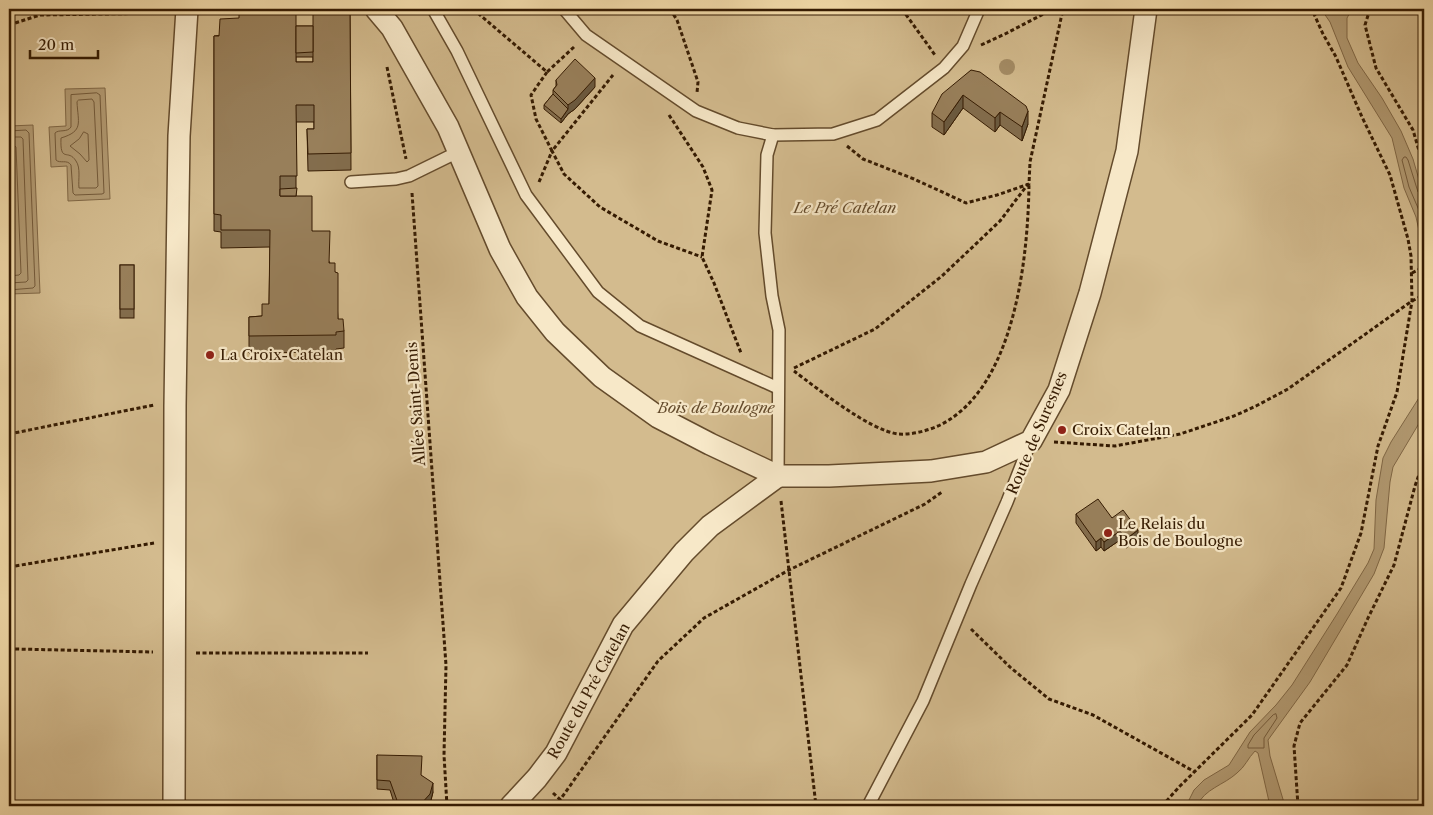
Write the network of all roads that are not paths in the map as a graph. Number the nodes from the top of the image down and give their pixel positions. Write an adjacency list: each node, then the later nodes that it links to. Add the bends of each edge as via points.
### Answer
1 (376, 9): 8 (street, via 392,28)
2 (433, 9): 10 (lane, via 457,51 526,195 598,292 640,326)
3 (564, 9): 7 (lane, via 586,35 696,111 738,128)
4 (979, 9): 7 (lane, via 963,46 944,68 877,120 833,134)
5 (1146, 9): 11 (street, Route de Suresnes, via 1127,151 1090,293 1059,390)
6 (187, 11): 13 (street, via 179,136)
7 (773, 135): 10 (lane, via 767,155 765,233 779,330)
8 (460, 151): 9 (lane, via 409,176); 12 (street, via 500,248 527,296 555,332 602,376 658,417)
9 (351, 182)
10 (778, 388): 12 (lane)
11 (1031, 441): 12 (street, via 986,462 931,471); 15 (lane, Route de Suresnes, via 924,701)
12 (778, 476): 14 (street, Route du Pré Catelan, via 710,526 623,625 556,753)
13 (174, 806)
14 (511, 806)
15 (868, 806)

